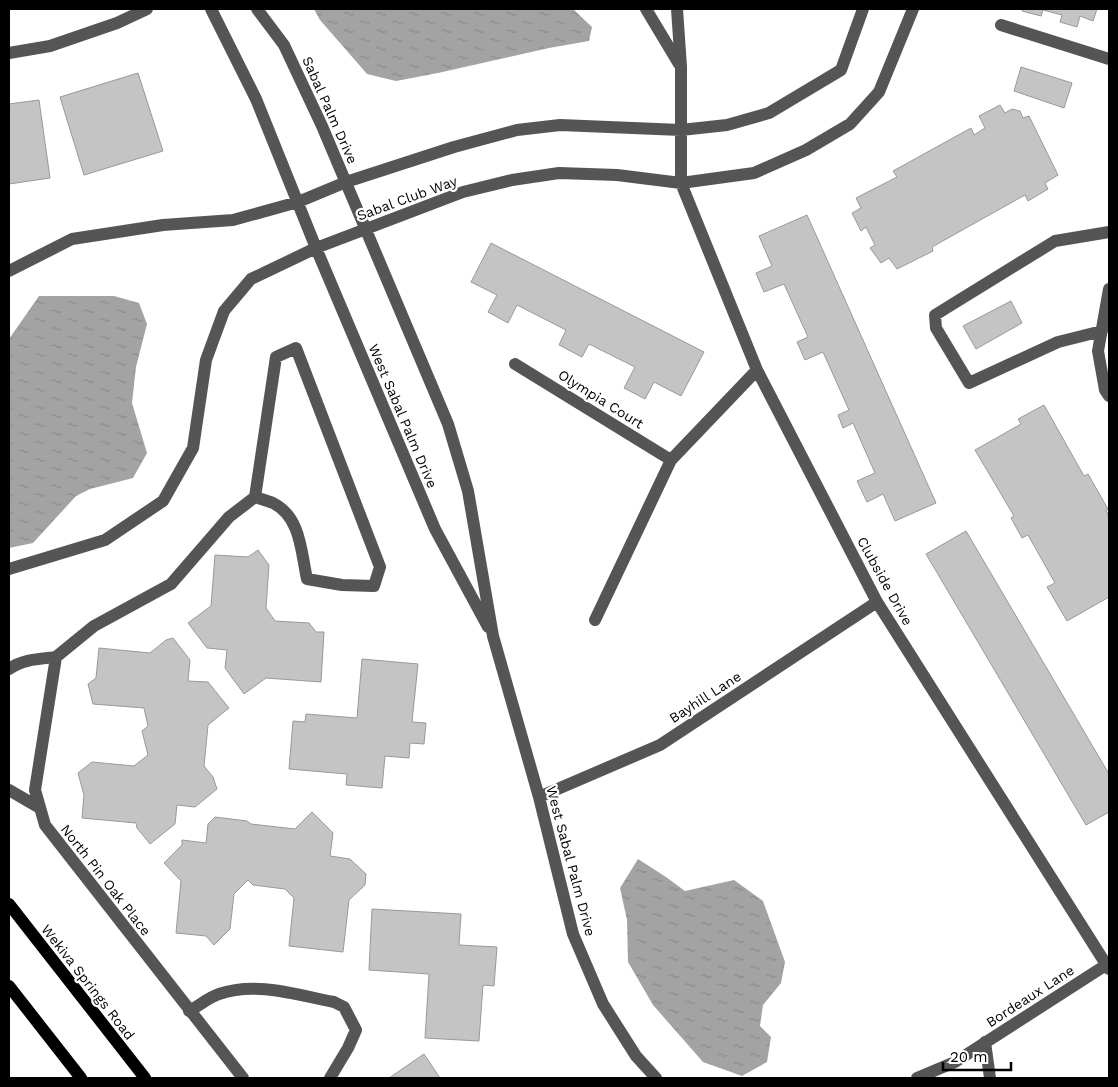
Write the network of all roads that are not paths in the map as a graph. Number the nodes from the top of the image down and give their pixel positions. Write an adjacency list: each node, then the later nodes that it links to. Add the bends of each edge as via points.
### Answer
1 (147, 9): 9 (street, via 50,46)
2 (211, 9): 15 (street, via 256,99)
3 (257, 9): 13 (street, Sabal Palm Drive, via 284,45)
4 (646, 9): 11 (street)
5 (677, 9): 11 (street)
6 (863, 9): 12 (street, via 841,70 769,113 728,125)
7 (912, 9): 14 (street, Sabal Club Way, via 879,92 850,124 806,150 754,173)
8 (1001, 25): 10 (street)
9 (9, 53)
10 (1109, 59)
11 (681, 67): 12 (street)
12 (681, 130): 13 (street, via 560,125 517,130); 14 (street)
13 (346, 182): 15 (street); 16 (street, Sabal Palm Drive)
14 (681, 183): 16 (street, Sabal Club Way, via 617,175 558,173 463,192); 23 (street, Clubside Drive)
15 (298, 202): 18 (street, West Sabal Palm Drive); 19 (street, via 233,220 163,224 72,239)
16 (366, 229): 18 (street, Sabal Club Way); 30 (street, West Sabal Palm Drive, via 448,424 468,491)
17 (1109, 232): 21 (street, via 1055,241 935,316 936,328 969,383 1058,342)
18 (316, 248): 27 (street, Sabal Club Way, via 251,279 224,311 206,360 193,448 163,501 105,540); 30 (street, West Sabal Palm Drive, via 435,530)
19 (9, 271)
20 (1109, 289): 21 (street)
21 (1102, 331): 24 (street, via 1098,351)
22 (515, 364): 25 (street, Olympia Court)
23 (757, 370): 25 (street); 28 (street, Clubside Drive)
24 (1109, 396)
25 (671, 460): 29 (street)
26 (255, 496): 26 (street, via 273,503 289,515 297,530 307,579 374,586 380,567 296,348 276,357); 31 (street, via 229,518 171,584 94,626)
27 (9, 569)
28 (877, 602): 34 (street, Bayhill Lane, via 660,745); 37 (street, Clubside Drive)
29 (595, 620)
30 (493, 636): 34 (street, West Sabal Palm Drive)
31 (56, 657): 32 (street, via 31,659); 35 (street, North Pin Oak Place, via 35,790)
32 (9, 669)
33 (9, 790): 35 (street)
34 (539, 797): 45 (street, West Sabal Palm Drive, via 573,934 603,1004 636,1056)
35 (40, 808): 39 (street, North Pin Oak Place, via 45,825)
36 (9, 904): 42 (main road, Wekiva Springs Road)
37 (1108, 967): 40 (street, Bordeaux Lane)
38 (9, 986): 41 (main road)
39 (189, 1011): 43 (street, North Pin Oak Place); 44 (street, via 217,994 261,988 344,1006 356,1030)
40 (986, 1042): 46 (street, Bordeaux Lane, via 955,1062); 47 (street)
41 (81, 1078)
42 (145, 1078)
43 (243, 1078)
44 (330, 1078)
45 (656, 1078)
46 (917, 1078)
47 (990, 1078)

